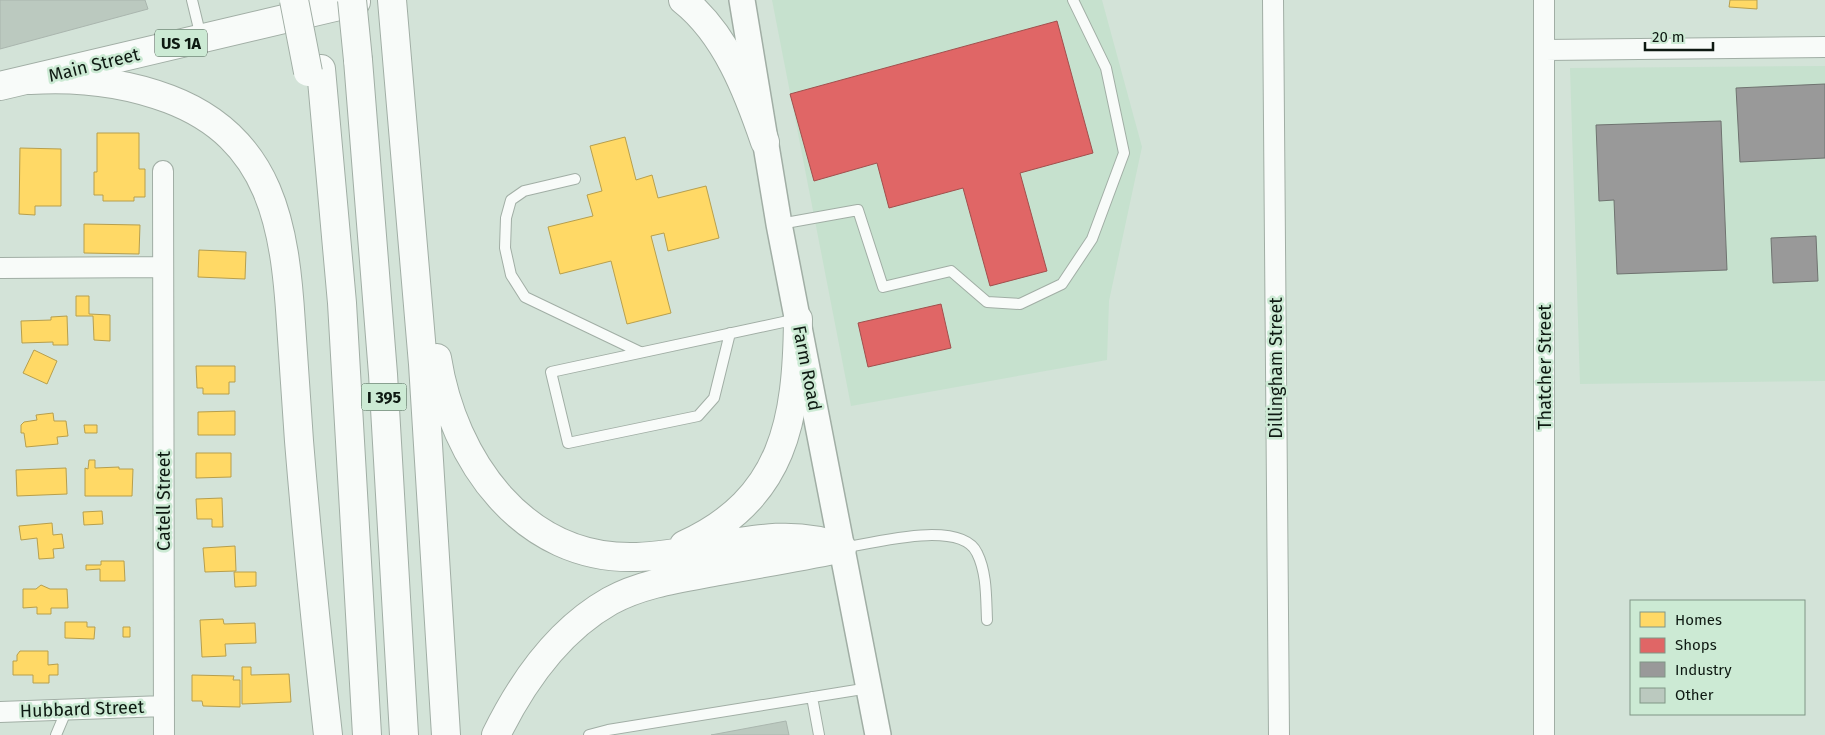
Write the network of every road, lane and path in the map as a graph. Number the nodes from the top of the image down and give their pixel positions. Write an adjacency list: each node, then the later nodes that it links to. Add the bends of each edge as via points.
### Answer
1 (192, 0): 11 (lane)
2 (294, 0): 14 (main road, bridge)
3 (363, 0): 10 (main road, Main Street / US 1A)
4 (392, 0): 20 (main road)
5 (683, 0): 17 (main road, via 722,45 752,106)
6 (742, 0): 17 (street, Farm Road)
7 (1073, 0): 21 (lane, via 1106,68 1124,153 1092,239 1062,284 1020,304 986,302 951,271 883,287 858,210)
8 (1273, 0): 45 (street, Dillingham Street)
9 (1544, 0): 13 (street, Thatcher Street)
10 (337, 2): 11 (main road, Main Street / US 1A); 14 (main road, I 395); 39 (main road, I 395, bridge, via 358,60 383,374)
11 (202, 38): 15 (main road, Main Street / US 1A)
12 (1825, 47): 13 (street)
13 (1545, 50): 46 (street, Thatcher Street)
14 (314, 70): 38 (main road, I 395, via 335,219)
15 (30, 80): 16 (main road, US 1A); 37 (main road, via 72,79 114,84 150,92 181,104 228,134 248,156 265,184 282,237 288,283 304,498)
16 (0, 86)
17 (765, 142): 21 (street, Farm Road)
18 (163, 170): 22 (street, Catell Street)
19 (575, 179): 26 (lane, via 524,191 511,200 506,218 505,248 511,275 525,297)
20 (410, 186): 28 (main road, via 443,391 459,432 481,473 515,514 554,540 606,555); 40 (main road)
21 (779, 224): 24 (street, Farm Road)
22 (163, 267): 23 (street); 32 (street, Catell Street)
23 (0, 268)
24 (798, 319): 25 (lane); 27 (street, Farm Road); 28 (main road, via 790,414 769,474 753,496 720,525 679,547)
25 (730, 333): 26 (lane); 26 (lane, via 714,398 698,416 568,443 551,372)
26 (640, 352)
27 (842, 548): 28 (main road, via 812,538 781,537); 29 (lane, via 925,536 955,536 966,540 976,550 982,566); 30 (street, Farm Road); 41 (main road, via 669,580 610,602 573,628 550,651 525,684)
28 (652, 556)
29 (987, 620)
30 (869, 688): 31 (lane); 44 (street, Farm Road)
31 (812, 697): 42 (lane); 43 (lane)
32 (164, 706): 33 (street, Hubbard Street); 36 (street, Catell Street)
33 (66, 709): 34 (street, Hubbard Street); 35 (lane)
34 (0, 712)
35 (56, 735)
36 (164, 735)
37 (328, 735)
38 (367, 735)
39 (404, 735)
40 (446, 735)
41 (496, 735)
42 (590, 735)
43 (819, 735)
44 (878, 735)
45 (1278, 735)
46 (1544, 735)

